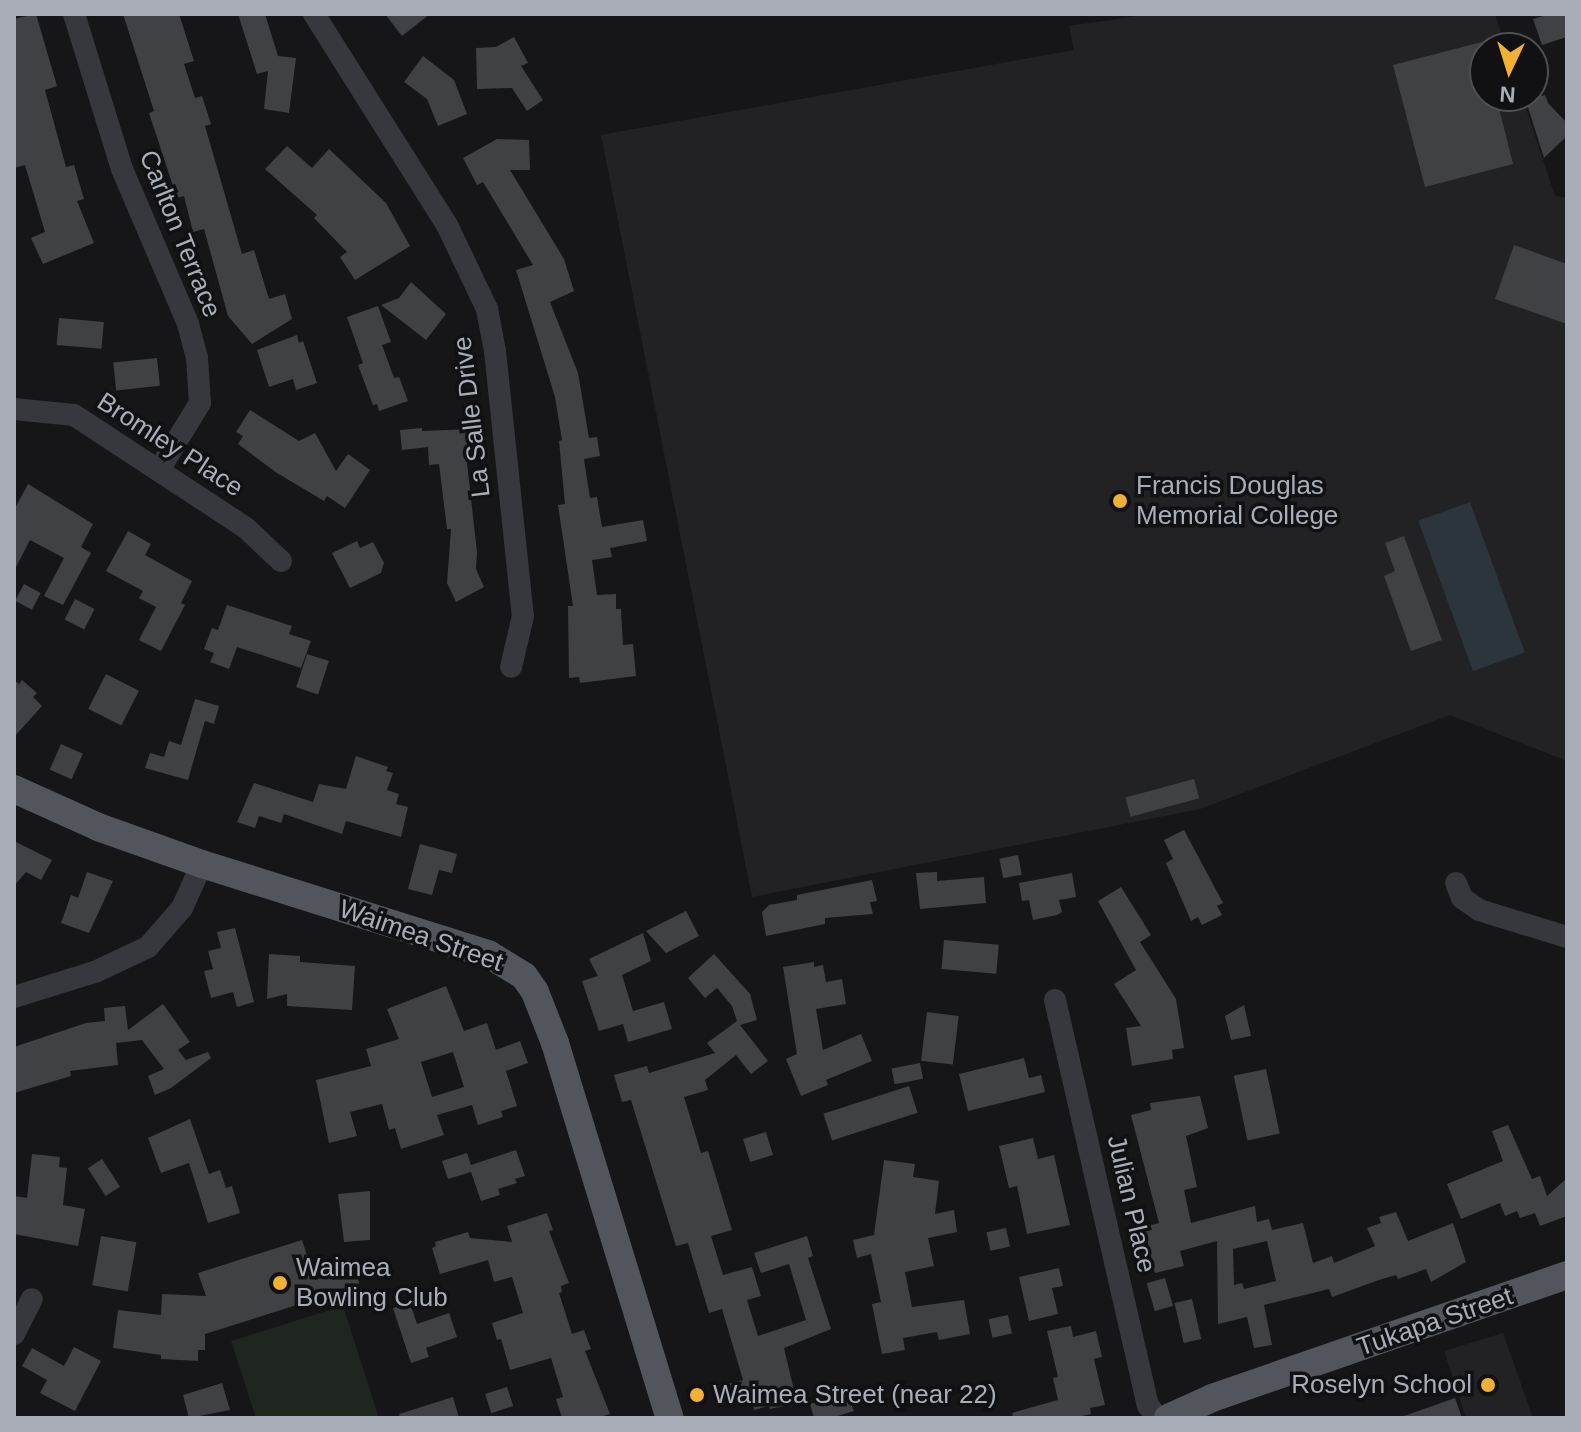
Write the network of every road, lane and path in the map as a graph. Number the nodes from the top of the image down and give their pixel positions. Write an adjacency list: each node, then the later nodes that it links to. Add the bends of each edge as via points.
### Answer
1 (74, 14): 4 (street, Carlton Terrace, via 122,169 188,324 197,358 200,403)
2 (314, 14): 6 (street, La Salle Drive, via 447,225 487,309 523,616)
3 (14, 409): 4 (street, Bromley Place, via 74,415)
4 (159, 470): 5 (street, Bromley Place, via 246,528)
5 (281, 561)
6 (511, 667)
7 (14, 789): 8 (main road, Waimea Street, via 98,827)
8 (202, 864): 11 (street, via 182,908 148,947 95,972); 16 (main road, Waimea Street, via 488,954 524,976 555,1043)
9 (1456, 883): 10 (street, via 1462,898 1479,910)
10 (1567, 937)
11 (14, 997)
12 (1055, 1000): 17 (street, Julian Place, via 1148,1405)
13 (1567, 1275): 18 (main road, Tukapa Street)
14 (32, 1299): 15 (street)
15 (14, 1334)
16 (670, 1418)
17 (1157, 1418)
18 (1168, 1418)

